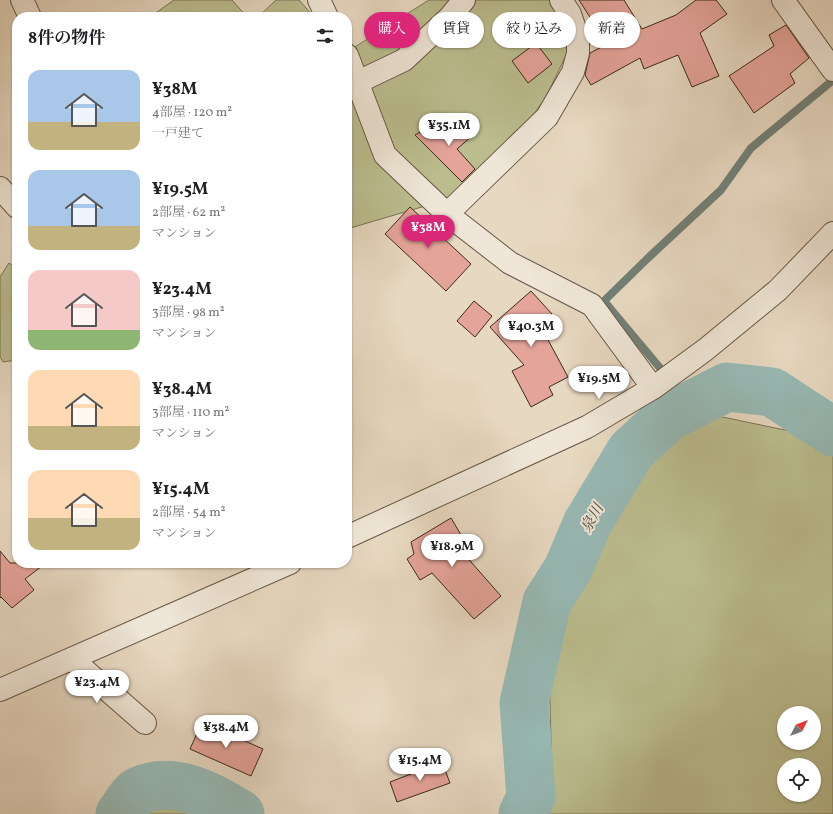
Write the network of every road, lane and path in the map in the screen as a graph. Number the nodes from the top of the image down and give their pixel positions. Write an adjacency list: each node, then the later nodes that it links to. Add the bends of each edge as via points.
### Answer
1 (22, 0): 6 (street)
2 (319, 0): 7 (street)
3 (464, 0): 10 (street, via 404,60)
4 (561, 0): 13 (street, via 570,14 578,38 578,53 573,72 547,117)
5 (783, 0): 9 (street)
6 (28, 12)
7 (325, 12)
8 (352, 67): 10 (street)
9 (833, 70)
10 (358, 82): 13 (street, via 385,155)
11 (0, 188): 12 (street)
12 (12, 201)
13 (447, 214): 15 (street, via 510,263 592,305)
14 (833, 233): 15 (street, via 778,290)
15 (654, 388): 16 (street, via 587,427)
16 (352, 535)
17 (275, 568): 18 (street)
18 (72, 659): 19 (street); 20 (street)
19 (0, 690)
20 (145, 723)

